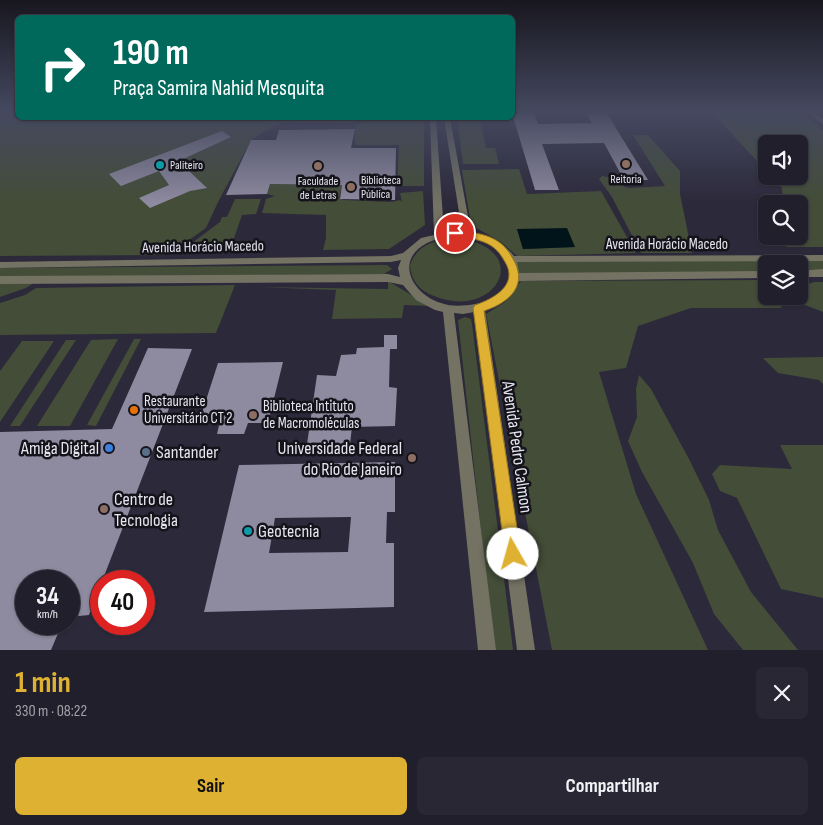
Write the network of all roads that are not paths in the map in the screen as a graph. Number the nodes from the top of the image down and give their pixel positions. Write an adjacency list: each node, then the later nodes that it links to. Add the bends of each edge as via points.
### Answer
1 (434, 142): 3 (street)
2 (450, 142): 4 (street)
3 (440, 234): 4 (street); 5 (street, via 414,246)
4 (467, 234): 7 (street, via 493,242)
5 (406, 256): 9 (street, Avenida Horácio Macedo, via 391,259); 16 (street, via 402,268)
6 (823, 258): 8 (street, Avenida Horácio Macedo)
7 (510, 259): 8 (street, Avenida Horácio Macedo); 14 (street)
8 (737, 259): 13 (street)
9 (0, 265)
10 (823, 273): 12 (street)
11 (758, 274): 13 (street, Avenida Horácio Macedo)
12 (808, 274)
13 (748, 275): 14 (street, Avenida Horácio Macedo)
14 (514, 277): 17 (street, via 503,296)
15 (0, 280): 16 (street, via 388,278)
16 (405, 282): 18 (street, via 422,299)
17 (478, 308): 18 (street); 20 (street, Avenida Pedro Calmon)
18 (448, 310): 19 (street)
19 (486, 650)
20 (526, 650)

